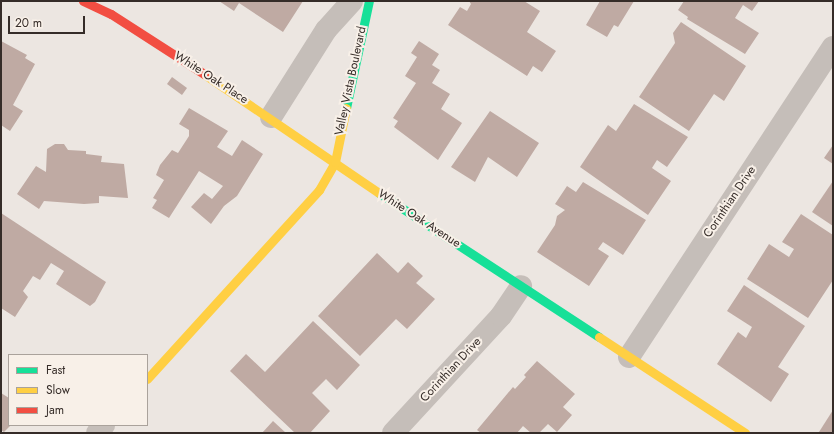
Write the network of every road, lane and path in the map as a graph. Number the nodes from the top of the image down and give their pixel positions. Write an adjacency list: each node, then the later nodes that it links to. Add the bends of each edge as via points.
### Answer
1 (83, 1): 5 (street, White Oak Place, via 111,14)
2 (352, 1): 5 (street, via 326,30)
3 (369, 1): 6 (street, Valley Vista Boulevard)
4 (833, 47): 8 (street, Corinthian Drive)
5 (271, 117): 6 (street, White Oak Place)
6 (335, 162): 7 (street, White Oak Avenue); 9 (street, via 316,195)
7 (521, 286): 8 (street, White Oak Avenue); 10 (street, Corinthian Drive, via 501,316)
8 (629, 357): 11 (street, White Oak Avenue)
9 (148, 378)
10 (393, 433)
11 (745, 433)

